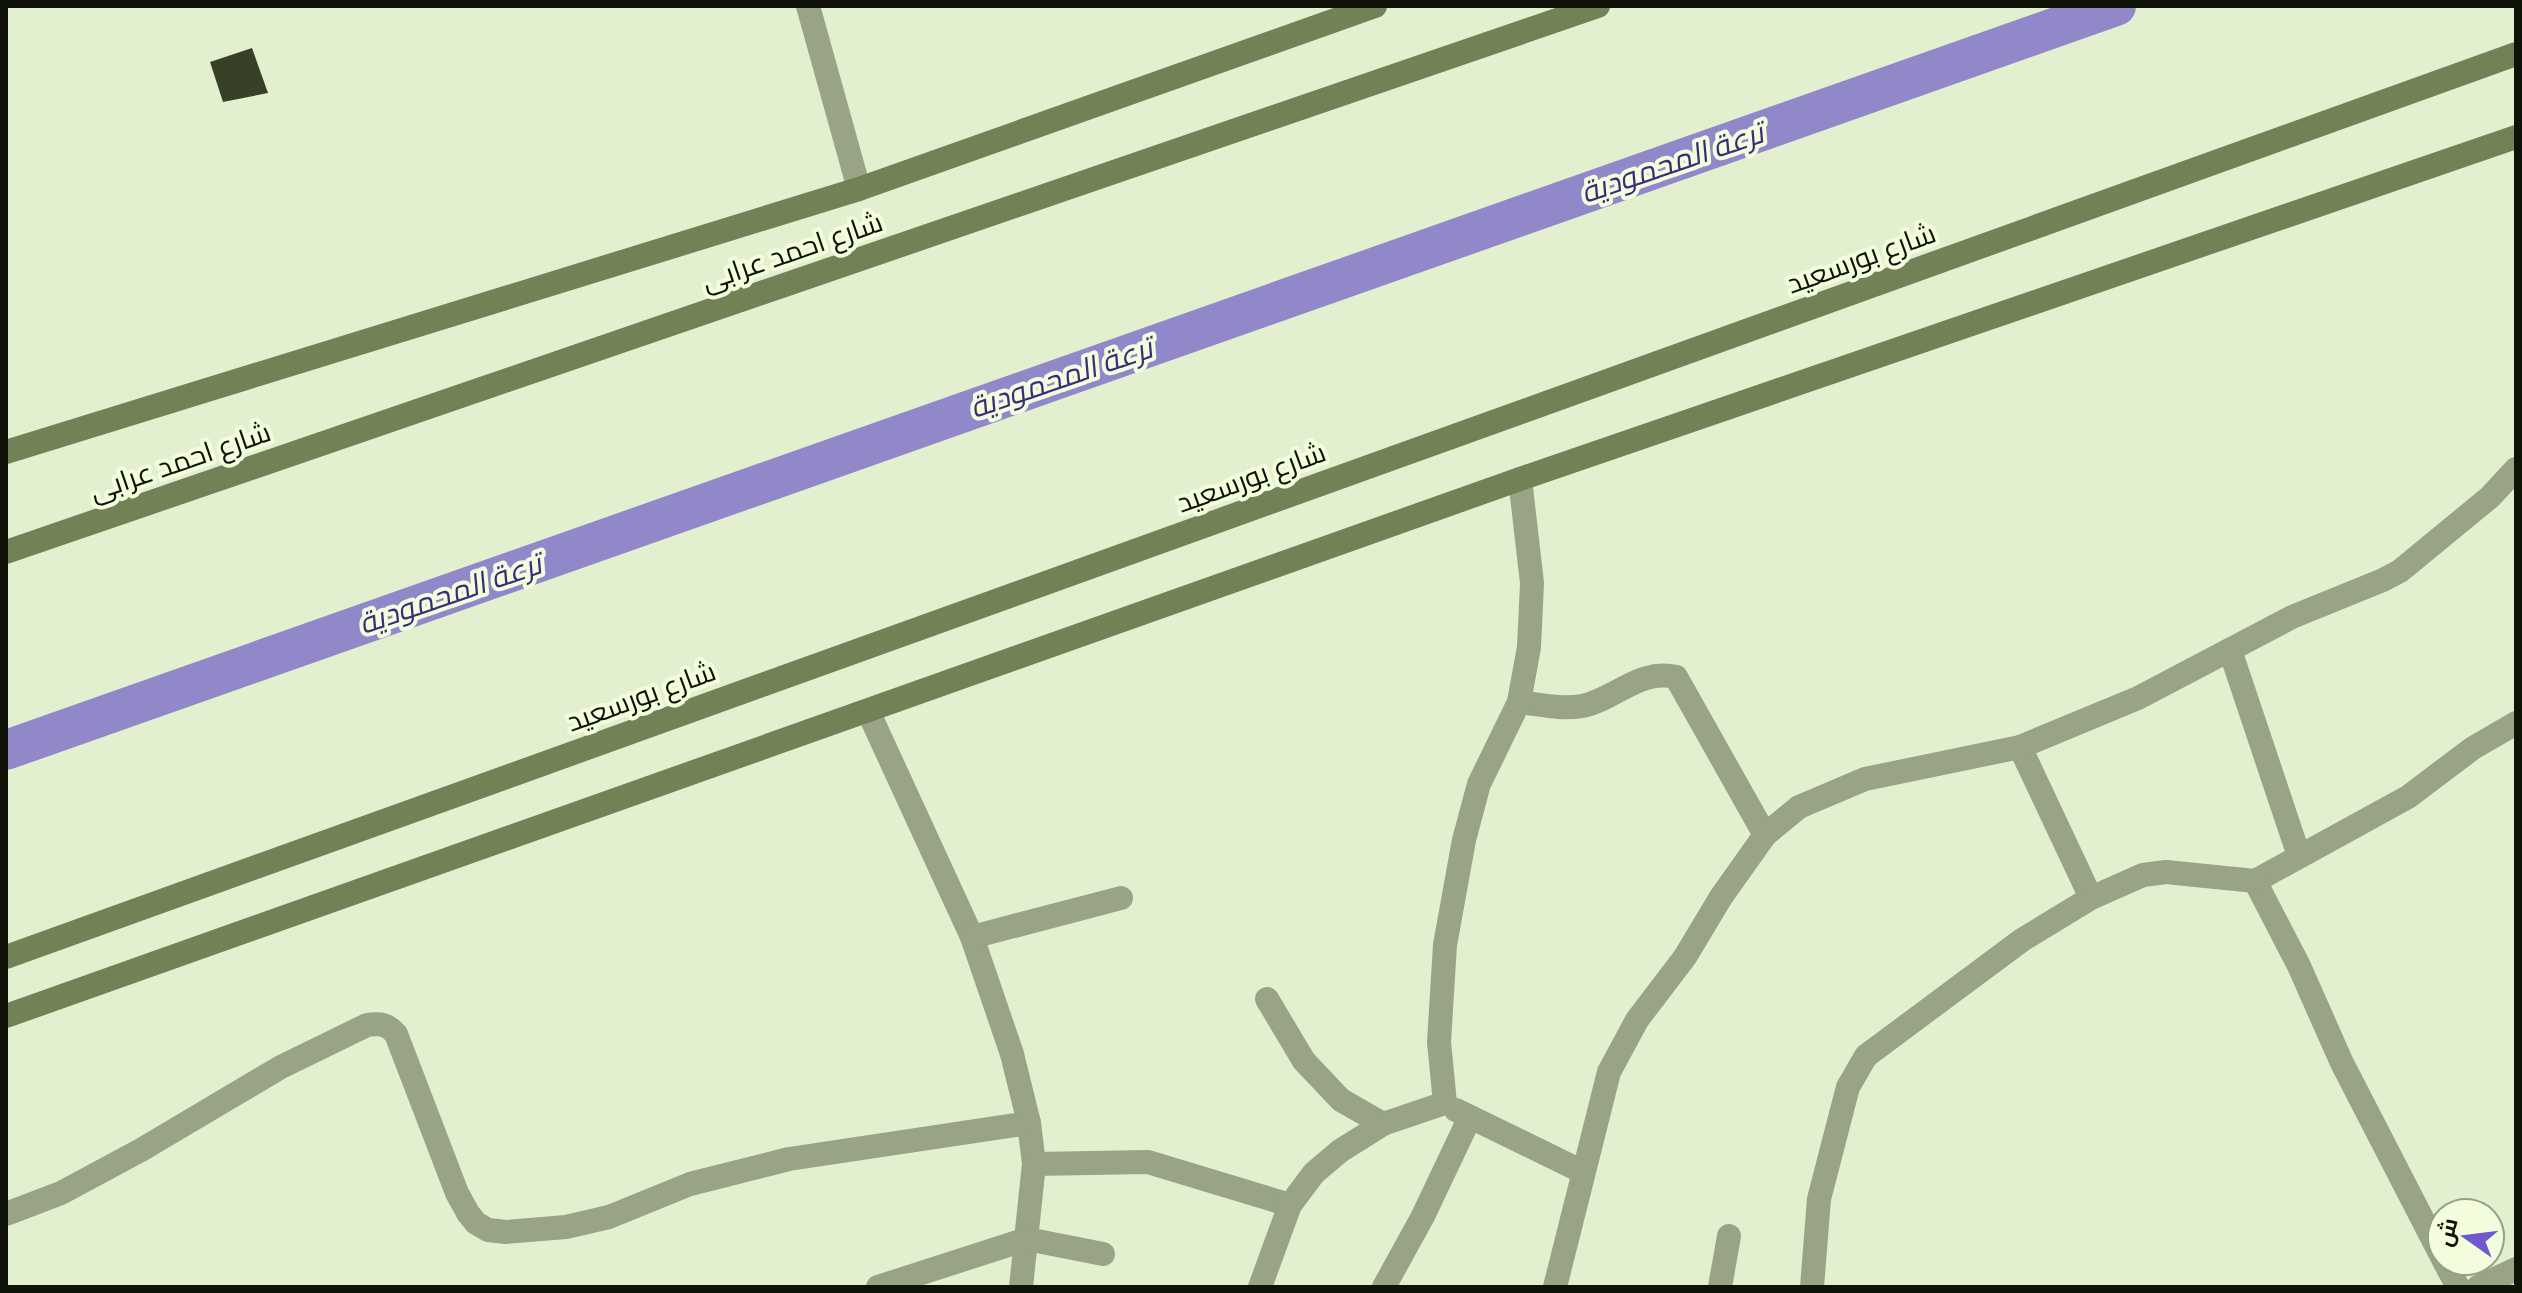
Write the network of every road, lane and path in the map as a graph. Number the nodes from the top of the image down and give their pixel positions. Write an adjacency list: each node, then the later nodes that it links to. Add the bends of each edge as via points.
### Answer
1 (808, 6): 6 (street)
2 (1375, 6): 6 (main road, شارع احمد عرابى)
3 (1598, 6): 10 (main road, شارع احمد عرابى)
4 (2516, 54): 22 (main road, شارع بورسعيد)
5 (2515, 140): 9 (main road)
6 (859, 189): 7 (main road, شارع احمد عرابى)
7 (6, 452)
8 (2516, 469): 11 (street, via 2400,571)
9 (1520, 479): 12 (street, via 1532,583); 13 (main road)
10 (6, 552)
11 (2230, 650): 15 (street, via 2138,698); 17 (street)
12 (1519, 702): 16 (street, via 1585,706 1646,678 1676,677); 25 (street, via 1479,784 1464,840 1445,945 1439,1042)
13 (868, 711): 21 (street); 24 (main road)
14 (2516, 723): 17 (street, via 2408,797)
15 (2020, 747): 16 (street, via 1865,779 1799,807); 20 (street)
16 (1765, 835): 30 (street, via 1637,1020 1609,1072)
17 (2299, 856): 18 (street)
18 (2255, 881): 20 (street, via 2166,872 2143,875); 33 (street)
19 (1121, 898): 21 (street)
20 (2091, 898): 44 (street, via 2022,940 1866,1056 1848,1087 1819,1199)
21 (972, 937): 27 (street)
22 (6, 957)
23 (1267, 999): 28 (street, via 1304,1061 1341,1100)
24 (6, 1016)
25 (1445, 1103): 26 (street); 28 (street)
26 (1470, 1117): 30 (street); 41 (street)
27 (1029, 1123): 29 (street); 32 (street, via 789,1159 690,1184 609,1217 566,1227 488,1230 476,1223 457,1193 396,1034 377,1023 281,1067 61,1193)
28 (1383, 1124): 31 (street, via 1314,1173)
29 (1034, 1164): 31 (street, via 1148,1162); 35 (street)
30 (1583, 1172): 42 (street)
31 (1290, 1205): 40 (street)
32 (6, 1214)
33 (2426, 1226)
34 (1729, 1236): 43 (street)
35 (1027, 1239): 36 (street); 38 (street); 39 (street)
36 (1103, 1254)
37 (2516, 1269): 45 (street)
38 (878, 1287)
39 (1021, 1287)
40 (1260, 1287)
41 (1384, 1287)
42 (1555, 1287)
43 (1720, 1287)
44 (1812, 1287)
45 (2478, 1287)

